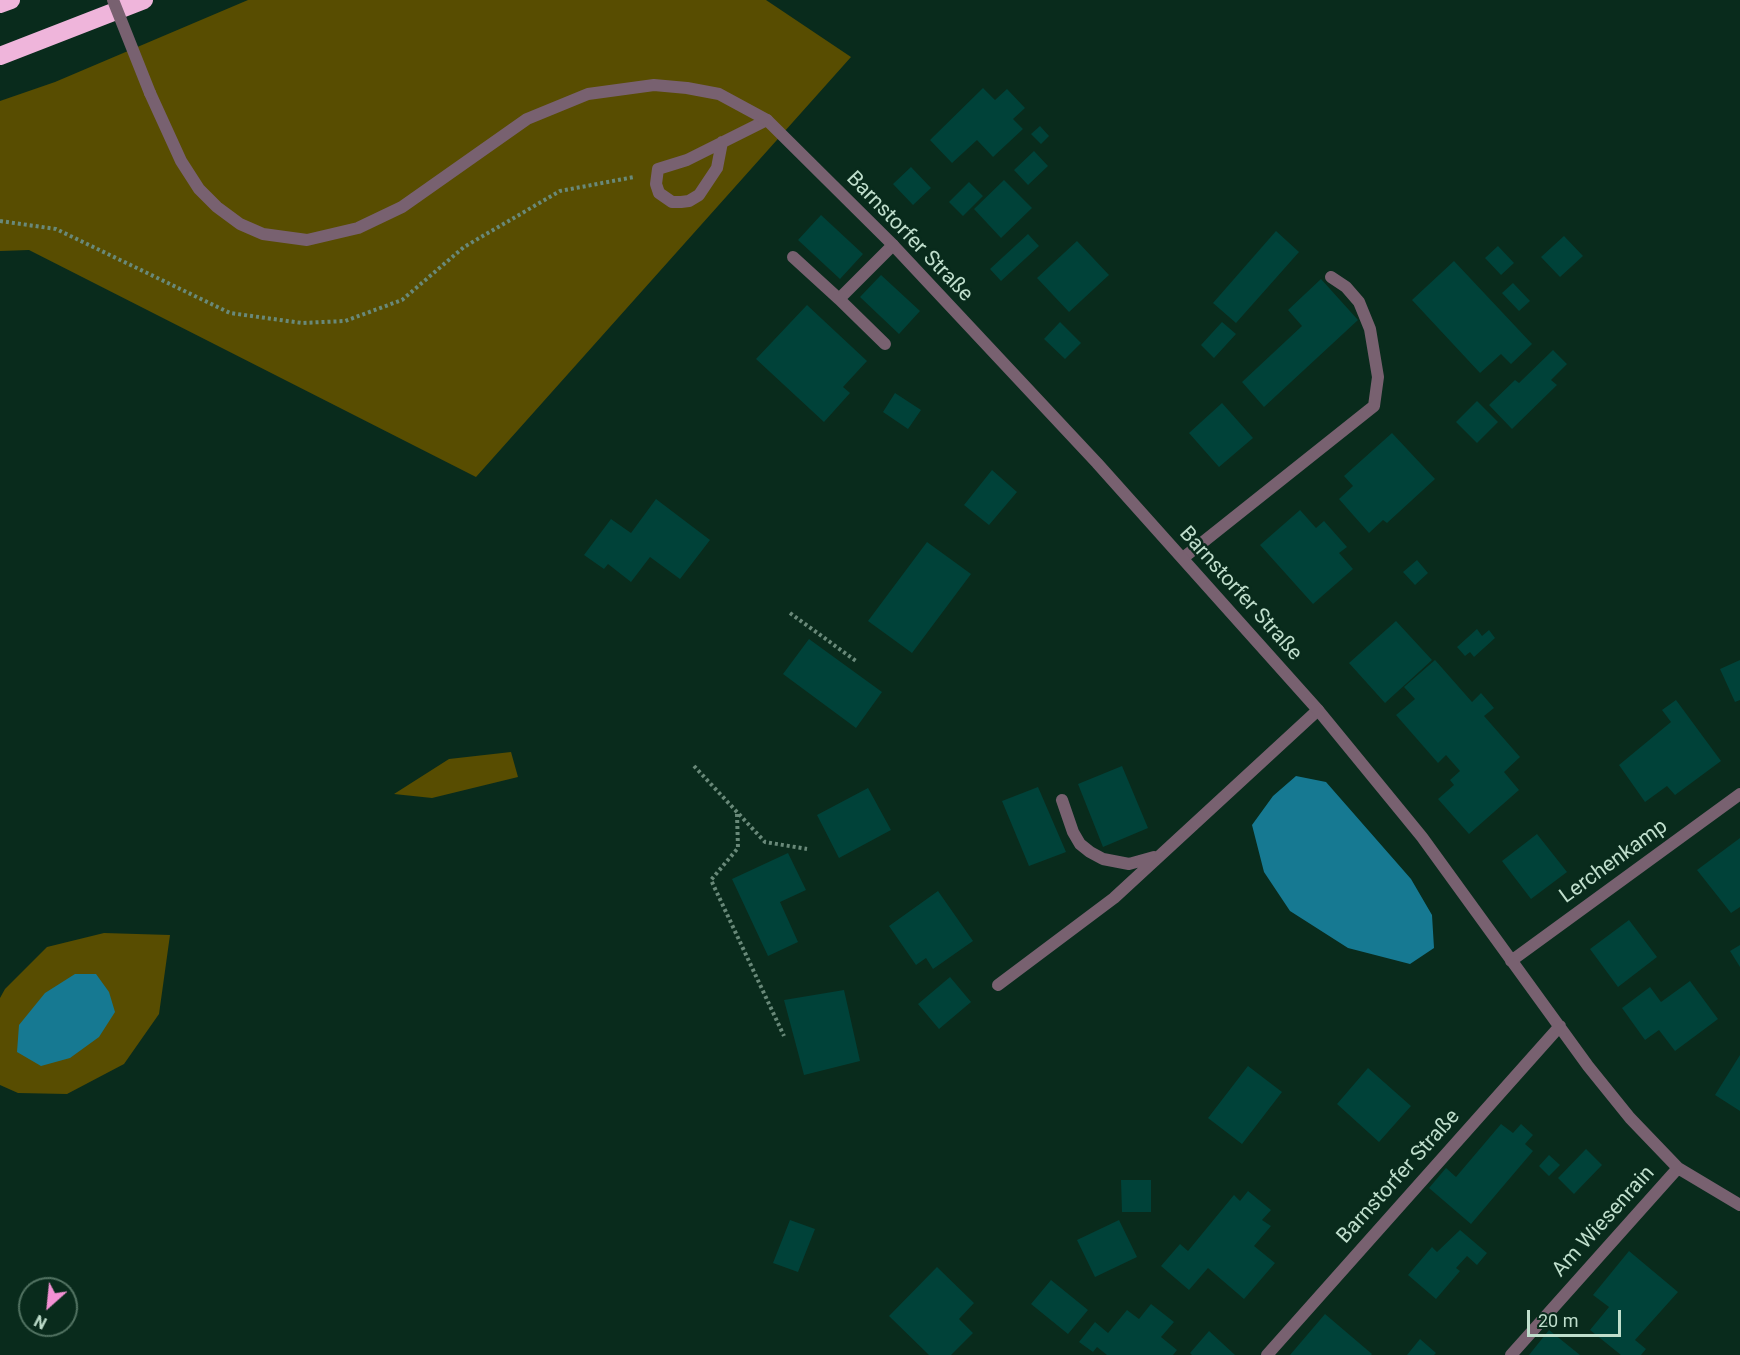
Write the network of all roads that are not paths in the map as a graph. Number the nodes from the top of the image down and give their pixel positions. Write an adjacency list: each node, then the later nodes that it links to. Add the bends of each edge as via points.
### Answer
1 (11, 0): 4 (highway)
2 (113, 0): 6 (street, Barnstorfer Straße, bridge, via 181,162 216,207 240,224 264,234 307,240 358,228 402,207 527,119 588,94 654,85 687,88 719,94)
3 (144, 0): 5 (highway)
4 (0, 4)
5 (0, 56)
6 (767, 120): 7 (street); 8 (street, Barnstorfer Straße)
7 (722, 142): 7 (street, via 717,168 699,195 689,201 672,202 659,193 658,169)
8 (893, 245): 11 (street); 13 (street, Barnstorfer Straße)
9 (794, 256): 11 (street)
10 (1331, 277): 13 (street, via 1359,302 1370,329 1378,377 1374,406)
11 (839, 299): 12 (street)
12 (885, 344)
13 (1183, 558): 14 (street, Barnstorfer Straße)
14 (1318, 710): 17 (street); 18 (street, Barnstorfer Straße, via 1422,837)
15 (1740, 794): 18 (street, Lerchenkamp)
16 (1062, 800): 17 (street, via 1073,832 1090,852 1129,864)
17 (1161, 855): 19 (street, via 1114,898)
18 (1511, 961): 20 (street, Barnstorfer Straße)
19 (998, 985)
20 (1560, 1026): 21 (street, Barnstorfer Straße, via 1630,1118); 23 (street, Barnstorfer Straße)
21 (1678, 1168): 22 (street, Barnstorfer Straße); 24 (street, Am Wiesenrain)
22 (1740, 1205)
23 (1267, 1355)
24 (1511, 1355)

